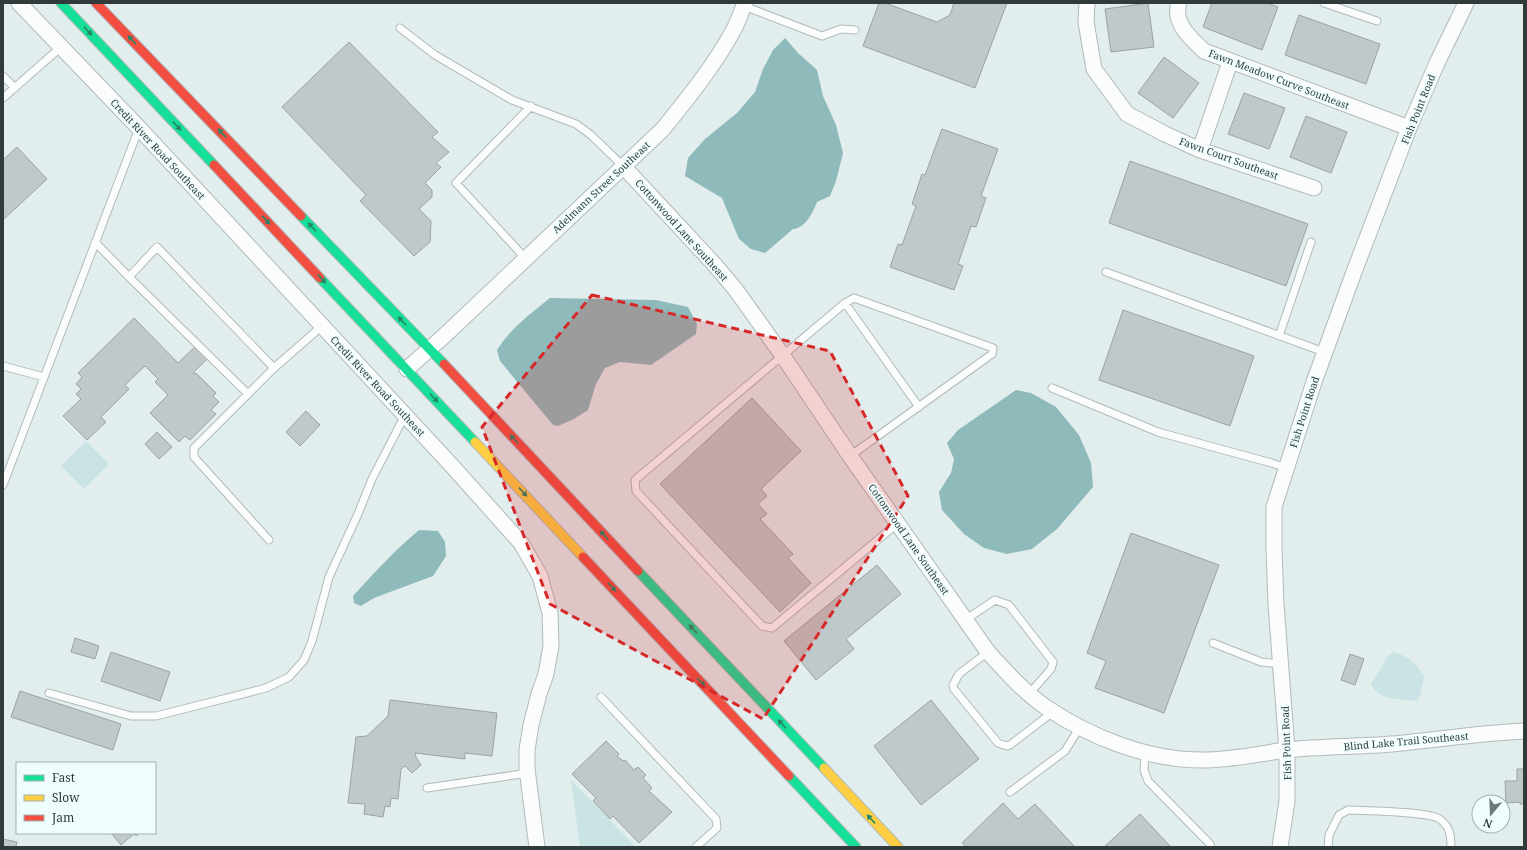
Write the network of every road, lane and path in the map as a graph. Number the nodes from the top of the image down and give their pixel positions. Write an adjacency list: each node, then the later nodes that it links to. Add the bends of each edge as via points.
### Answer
1 (19, 3): 12 (street, Credit River Road Southeast)
2 (61, 3): 36 (main road, one-way to 36)
3 (96, 3): 31 (main road, one-way to 3)
4 (1087, 3): 20 (street, Fawn Court Southeast, via 1086,22 1094,69 1127,114)
5 (1179, 3): 13 (street, Fawn Meadow Curve Southeast, via 1176,10 1184,32 1204,51)
6 (1324, 3): 9 (lane)
7 (1466, 3): 19 (street, Fish Point Road)
8 (745, 5): 11 (lane, via 822,36 841,29); 21 (street, Adelmann Street Southeast, via 733,31 691,95 663,129)
9 (1377, 21)
10 (400, 28): 17 (lane, via 435,55 512,100)
11 (855, 30)
12 (61, 47): 15 (lane); 18 (street, Credit River Road Southeast)
13 (1230, 62): 19 (street, Fawn Meadow Curve Southeast); 20 (street)
14 (3, 76): 15 (lane)
15 (15, 88): 16 (lane)
16 (3, 98)
17 (531, 106): 21 (lane, via 576,124); 25 (lane, via 456,183)
18 (139, 128): 23 (lane); 29 (street, Credit River Road Southeast)
19 (1410, 128): 32 (street, Fish Point Road)
20 (1200, 150): 22 (street, Fawn Court Southeast)
21 (623, 166): 25 (street, Adelmann Street Southeast); 33 (street, Cottonwood Lane Southeast, via 714,264)
22 (1314, 188)
23 (95, 242): 27 (lane); 37 (lane)
24 (1310, 242): 30 (lane)
25 (526, 259): 31 (street, Adelmann Street Southeast)
26 (1106, 272): 30 (lane)
27 (129, 277): 35 (lane, via 157,247); 39 (lane)
28 (845, 303): 33 (lane); 40 (lane); 40 (lane, via 854,298 993,348 992,354)
29 (322, 326): 35 (lane); 41 (street, Credit River Road Southeast)
30 (1279, 336): 32 (lane)
31 (429, 349): 36 (street, Adelmann Street Southeast); 65 (main road, one-way to 31)
32 (1324, 352): 43 (street, Fish Point Road)
33 (783, 356): 42 (street, Cottonwood Lane Southeast); 45 (lane, via 635,480 636,491 762,626 772,628)
34 (3, 366): 37 (lane)
35 (274, 368): 39 (lane)
36 (407, 369): 64 (main road, one-way to 64)
37 (44, 377): 44 (lane)
38 (1052, 388): 43 (lane, via 1158,432)
39 (248, 394): 46 (lane, via 194,448 194,457)
40 (919, 407): 42 (lane)
41 (405, 415): 51 (lane, via 372,478 329,577 312,641 304,660 289,677 266,688 156,716 132,716); 59 (street, Credit River Road Southeast, via 521,543 540,576 550,613 551,646 546,674 531,724 527,750)
42 (850, 456): 45 (street, Cottonwood Lane Southeast)
43 (1287, 468): 50 (street, Fish Point Road, via 1274,507 1276,604)
44 (3, 485)
45 (898, 524): 47 (street, Cottonwood Lane Southeast)
46 (269, 540)
47 (965, 620): 49 (street, Cottonwood Lane Southeast); 52 (lane, via 995,600 1010,605 1052,662 1051,669)
48 (1213, 643): 50 (lane, via 1261,662)
49 (988, 652): 52 (street, Cottonwood Lane Southeast); 54 (lane, via 959,674 953,685 998,743 1010,745)
50 (1281, 664): 57 (street, Fish Point Road)
51 (50, 693)
52 (1029, 694): 54 (street, Cottonwood Lane Southeast)
53 (601, 697): 63 (lane, via 716,819 717,828)
54 (1053, 711): 55 (street, Cottonwood Lane Southeast)
55 (1080, 727): 58 (street, Cottonwood Lane Southeast, via 1104,739); 61 (lane, via 1065,751)
56 (1524, 731): 57 (street, Blind Lake Trail Southeast, via 1391,744)
57 (1287, 750): 58 (street, Cottonwood Lane Southeast, via 1232,759 1202,760 1172,758); 67 (street, Fish Point Road, via 1287,802)
58 (1145, 751): 66 (lane, via 1144,770 1148,781)
59 (528, 774): 60 (lane); 62 (street, Credit River Road Southeast)
60 (427, 788)
61 (1010, 792)
62 (537, 847)
63 (696, 847)
64 (856, 847)
65 (898, 847)
66 (1211, 847)
67 (1280, 847)
68 (1328, 847): 69 (lane, via 1329,835 1339,815 1348,810 1424,814 1440,819 1451,833)
69 (1451, 847)

